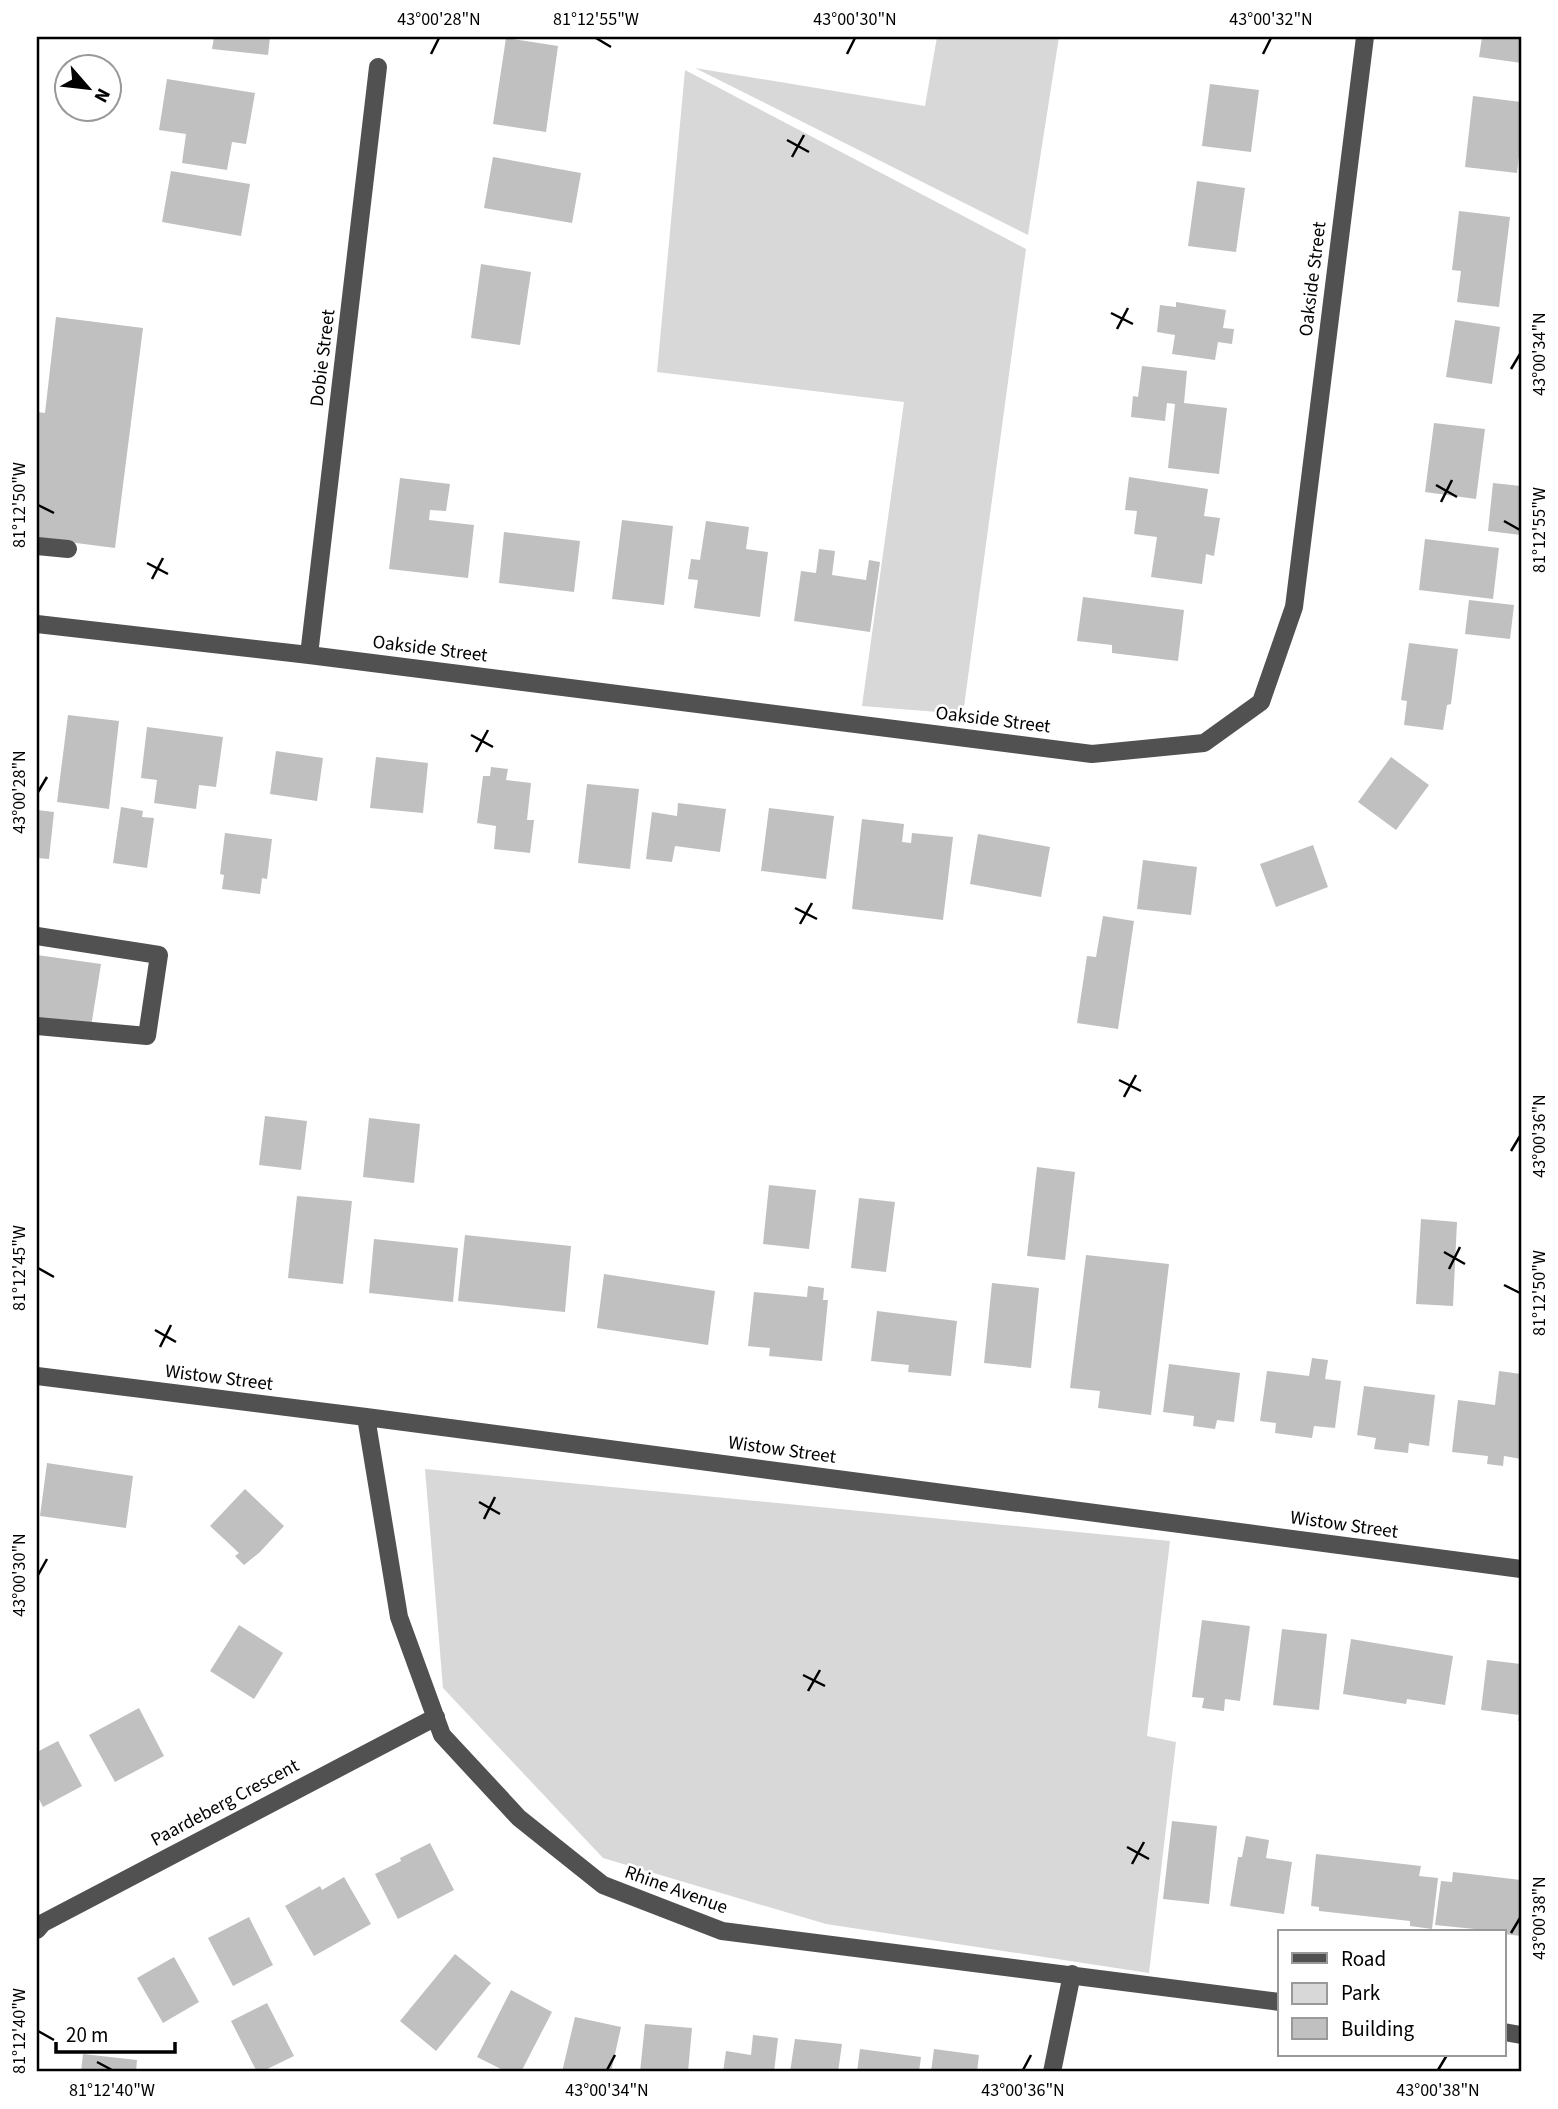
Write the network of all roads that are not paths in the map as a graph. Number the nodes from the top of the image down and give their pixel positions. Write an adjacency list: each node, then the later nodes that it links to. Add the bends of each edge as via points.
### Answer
1 (1364, 37): 6 (street, Oakside Street, via 1294,607 1261,702 1205,743 1092,754)
2 (378, 67): 6 (street, Dobie Street)
3 (37, 545): 4 (street)
4 (68, 549)
5 (37, 624): 6 (street, Oakside Street)
6 (309, 655)
7 (37, 936): 8 (street, via 159,955 147,1037)
8 (37, 1026)
9 (37, 1376): 10 (street, Wistow Street)
10 (366, 1417): 11 (street, Wistow Street); 12 (street, Rhine Avenue, via 399,1617)
11 (1521, 1569)
12 (436, 1717): 13 (street, Paardeberg Crescent); 14 (street, Rhine Avenue, via 442,1735 519,1818 603,1885 722,1931)
13 (37, 1930)
14 (1072, 1974): 15 (street, Rhine Avenue); 16 (street)
15 (1278, 2002)
16 (1052, 2072)

